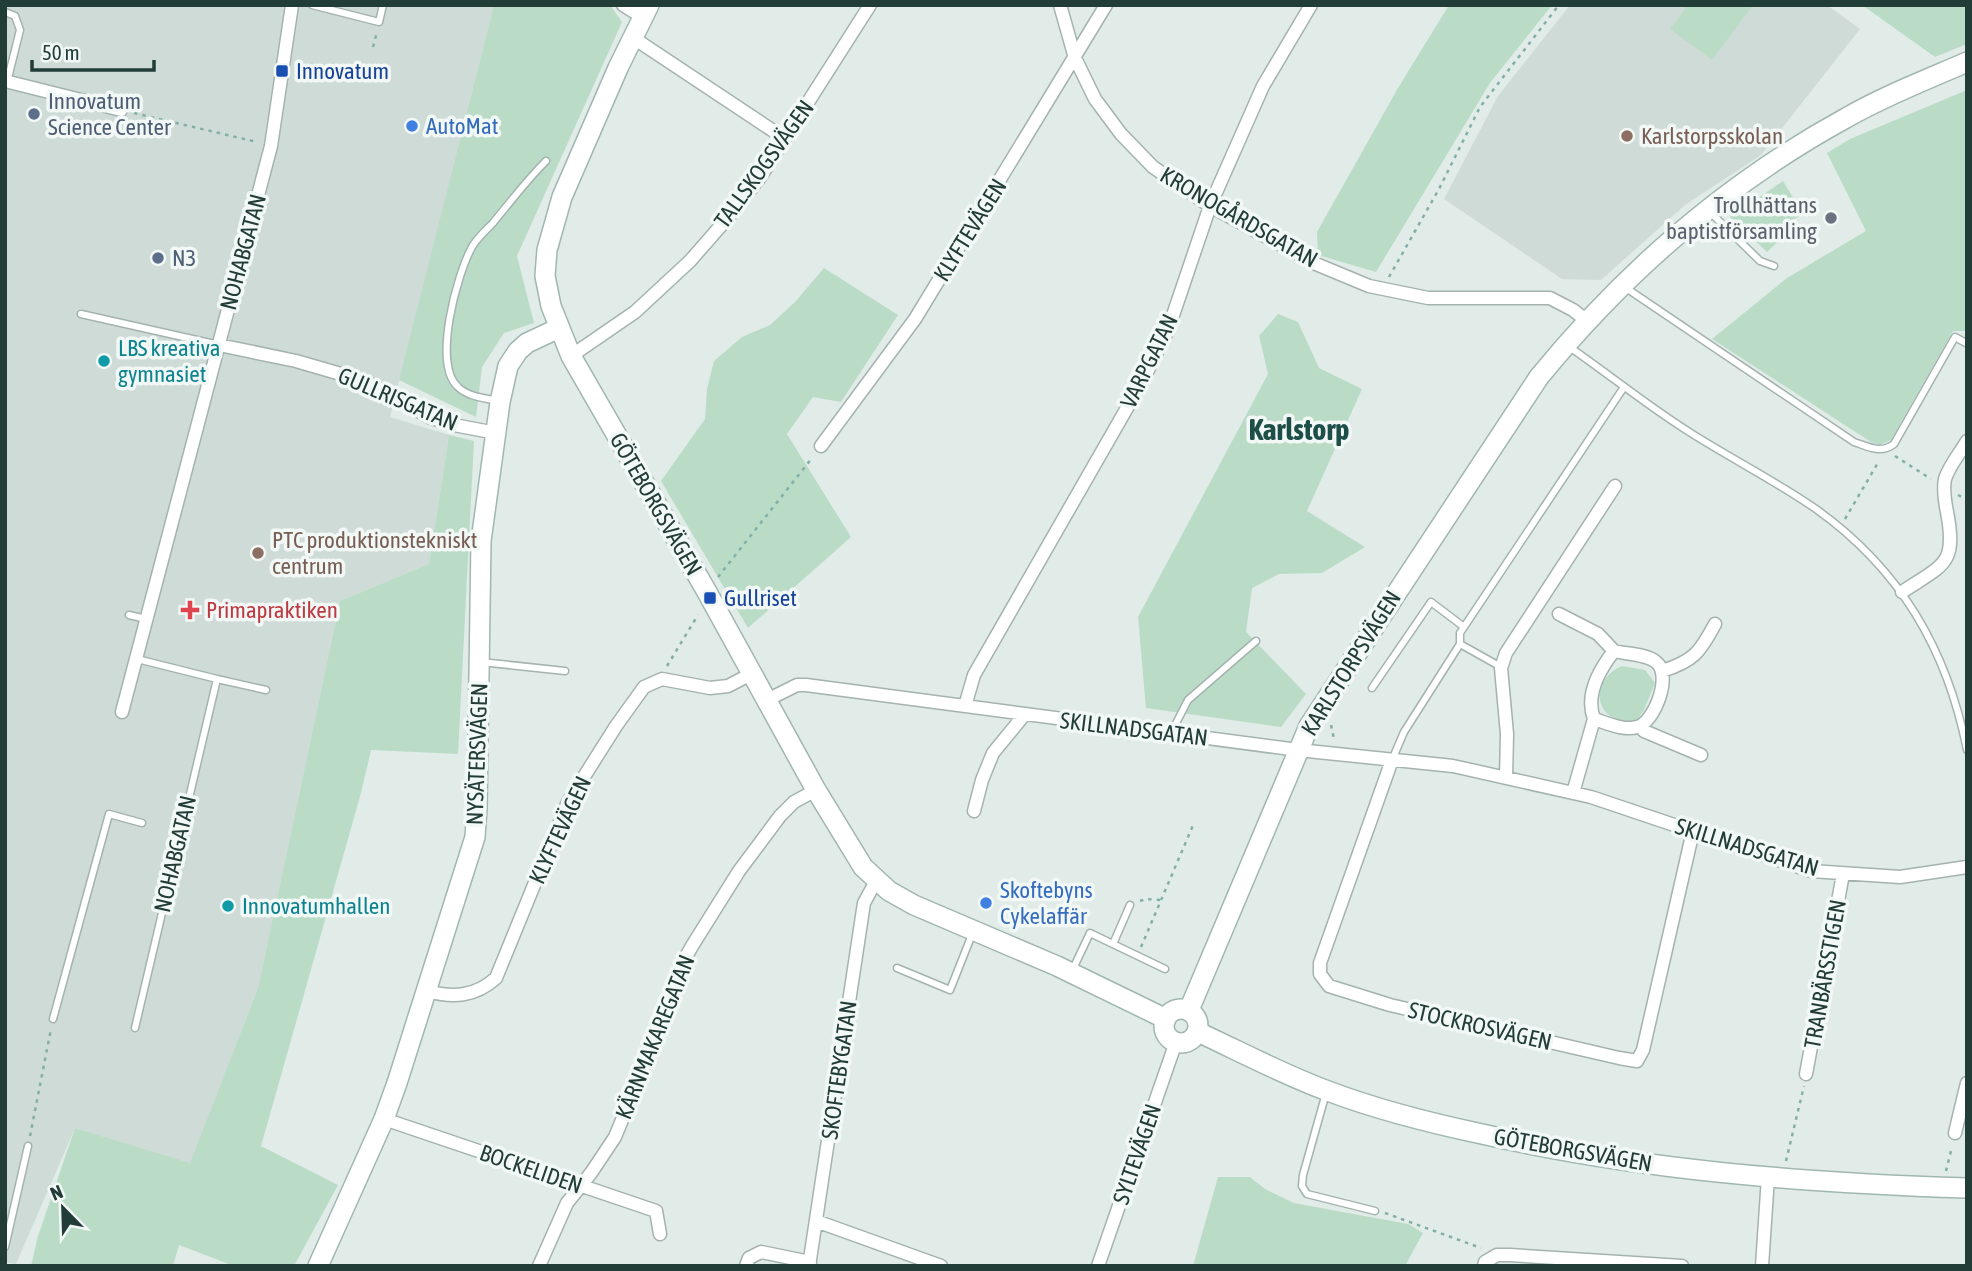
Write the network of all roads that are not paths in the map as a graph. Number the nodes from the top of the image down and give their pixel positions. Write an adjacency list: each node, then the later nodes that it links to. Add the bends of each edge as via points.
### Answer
1 (292, 5): 27 (street, NOHABGATAN, via 271,146)
2 (312, 5): 3 (lane, via 379,22)
3 (383, 5)
4 (623, 5): 9 (street)
5 (870, 5): 16 (street, TALLSKOGSVÄGEN)
6 (1060, 5): 12 (street, KRONOGÅRDSGATAN)
7 (1106, 5): 12 (street, KLYFTEVÄGEN)
8 (1311, 5): 18 (street, VARPGATAN, via 1263,86)
9 (646, 11): 11 (street, GÖTEBORGSVÄGEN)
10 (5, 12): 14 (lane, via 15,16 20,30)
11 (632, 37): 16 (street); 24 (street, GÖTEBORGSVÄGEN, via 562,197 547,250 545,276)
12 (1075, 58): 18 (street, KRONOGÅRDSGATAN, via 1095,99 1121,134 1153,167); 33 (street, KLYFTEVÄGEN, via 915,319)
13 (1967, 62): 19 (street, KARLSTORPSVÄGEN, via 1848,116 1762,168)
14 (7, 82): 15 (street)
15 (121, 110)
16 (784, 138): 28 (street, TALLSKOGSVÄGEN, via 732,214 690,261 635,312)
17 (546, 160): 30 (lane, via 472,245 454,303 447,347 449,376 466,393)
18 (1210, 206): 23 (street, KRONOGÅRDSGATAN, via 1316,264 1368,286 1428,298 1550,298); 54 (street, VARPGATAN, via 1168,330 974,674)
19 (1708, 209): 20 (lane, via 1760,261); 21 (street, KARLSTORPSVÄGEN)
20 (1774, 267)
21 (1622, 285): 23 (street, KARLSTORPSVÄGEN); 25 (lane, via 1854,442 1875,449 1886,450 1895,444 1955,337)
22 (81, 314): 27 (lane)
23 (1587, 321): 26 (street, KARLSTORPSVÄGEN)
24 (559, 328): 28 (street, GÖTEBORGSVÄGEN); 30 (street, NYSÄTERSVÄGEN, via 518,351 508,366)
25 (1967, 342)
26 (1565, 344): 29 (lane); 60 (street, KARLSTORPSVÄGEN, via 1421,552)
27 (219, 345): 31 (street, GULLRISGATAN, via 365,381 429,417); 38 (street, NOHABGATAN)
28 (571, 356): 49 (street, GÖTEBORGSVÄGEN)
29 (1624, 387): 35 (lane, via 1816,509); 40 (lane)
30 (500, 402): 31 (street, NYSÄTERSVÄGEN)
31 (496, 433): 45 (street, NYSÄTERSVÄGEN, via 481,541)
32 (1967, 441): 35 (street, via 1945,479 1950,554)
33 (821, 446)
34 (1615, 486): 46 (street, via 1515,637)
35 (1902, 592): 61 (lane, via 1936,649)
36 (1559, 614): 43 (street, via 1598,634)
37 (129, 615): 38 (lane)
38 (146, 619): 44 (street, NOHABGATAN)
39 (1715, 624): 48 (street, via 1701,650 1680,666)
40 (1464, 626): 42 (lane); 51 (lane, via 1431,602)
41 (1256, 640): 59 (lane, via 1188,700)
42 (1460, 644): 46 (lane); 63 (lane, via 1404,732)
43 (1614, 651): 48 (street, via 1654,660); 57 (street, via 1602,666 1591,694)
44 (137, 659): 50 (lane); 55 (street, NOHABGATAN)
45 (479, 662): 47 (lane); 79 (street, NYSÄTERSVÄGEN, via 475,837)
46 (1501, 668): 64 (street)
47 (565, 671)
48 (1662, 671): 58 (street, via 1664,685)
49 (751, 674): 53 (street, GÖTEBORGSVÄGEN); 79 (street, KLYFTEVÄGEN, via 728,686 710,688 662,679 644,687 568,802 496,978 470,994)
50 (217, 679): 52 (lane); 83 (lane, NOHABGATAN)
51 (1372, 688)
52 (266, 690)
53 (765, 701): 54 (street, SKILLNADSGATAN, via 806,685); 65 (street, GÖTEBORGSVÄGEN)
54 (965, 706): 56 (street, SKILLNADSGATAN)
55 (122, 712)
56 (1025, 714): 59 (street, SKILLNADSGATAN); 67 (street, via 993,754)
57 (1594, 719): 58 (street, via 1626,728); 66 (street)
58 (1640, 726): 62 (street)
59 (1171, 733): 60 (street, SKILLNADSGATAN)
60 (1298, 750): 63 (street, SKILLNADSGATAN); 80 (street, KARLSTORPSVÄGEN)
61 (1967, 750)
62 (1701, 755)
63 (1392, 760): 64 (street, SKILLNADSGATAN, via 1453,766); 69 (street, STOCKROSVÄGEN, via 1320,963 1320,974 1329,986 1390,1005 1637,1060)
64 (1506, 778): 66 (street, SKILLNADSGATAN)
65 (816, 790): 72 (street, GÖTEBORGSVÄGEN); 93 (street, KÄRNMAKAREGATAN, via 780,816 692,946 615,1137)
66 (1573, 793): 69 (street, SKILLNADSGATAN)
67 (974, 811)
68 (142, 822): 81 (lane, via 109,814)
69 (1693, 831): 71 (street, SKILLNADSGATAN, via 1811,871)
70 (1967, 867): 71 (street, SKILLNADSGATAN, via 1900,877)
71 (1843, 874): 86 (street, TRANBÄRSSTIGEN)
72 (876, 881): 74 (street, GÖTEBORGSVÄGEN, via 914,905); 96 (street, SKOFTEBYGATAN, via 864,903)
73 (1130, 905): 75 (lane)
74 (974, 930): 76 (lane, via 950,990); 78 (street, GÖTEBORGSVÄGEN)
75 (1113, 944): 77 (lane); 78 (lane, via 1090,933)
76 (897, 968)
77 (1165, 969)
78 (1071, 973): 82 (street, GÖTEBORGSVÄGEN)
79 (426, 991): 89 (street, NYSÄTERSVÄGEN)
80 (1189, 1010): 82 (street, via 1175,1010); 84 (street, via 1198,1019)
81 (53, 1019)
82 (1166, 1019): 85 (street, via 1166,1035)
83 (135, 1028)
84 (1198, 1032): 85 (street, via 1188,1042); 88 (street, GÖTEBORGSVÄGEN)
85 (1176, 1042): 104 (street, SYLTEVÄGEN)
86 (1806, 1074)
87 (1967, 1083): 90 (street)
88 (1327, 1091): 92 (street, GÖTEBORGSVÄGEN, via 1380,1109 1522,1143 1630,1162); 95 (lane, via 1302,1186 1307,1194)
89 (384, 1119): 93 (street, BOCKELIDEN); 100 (street, NYSÄTERSVÄGEN)
90 (1955, 1133)
91 (28, 1146): 98 (lane)
92 (1775, 1177): 94 (street, GÖTEBORGSVÄGEN); 107 (street)
93 (579, 1186): 97 (street, BOCKELIDEN, via 656,1211); 101 (street, KÄRNMAKAREGATAN)
94 (1967, 1188)
95 (1376, 1211)
96 (816, 1221): 99 (street, SKOFTEBYGATAN); 103 (street)
97 (660, 1234)
98 (5, 1247)
99 (809, 1264): 102 (street, SKOFTEBYGATAN, via 761,1252 749,1258)
100 (318, 1266)
101 (539, 1266)
102 (746, 1266)
103 (941, 1266)
104 (1098, 1266)
105 (1484, 1266): 106 (street, via 1497,1255)
106 (1682, 1266)
107 (1762, 1266)

